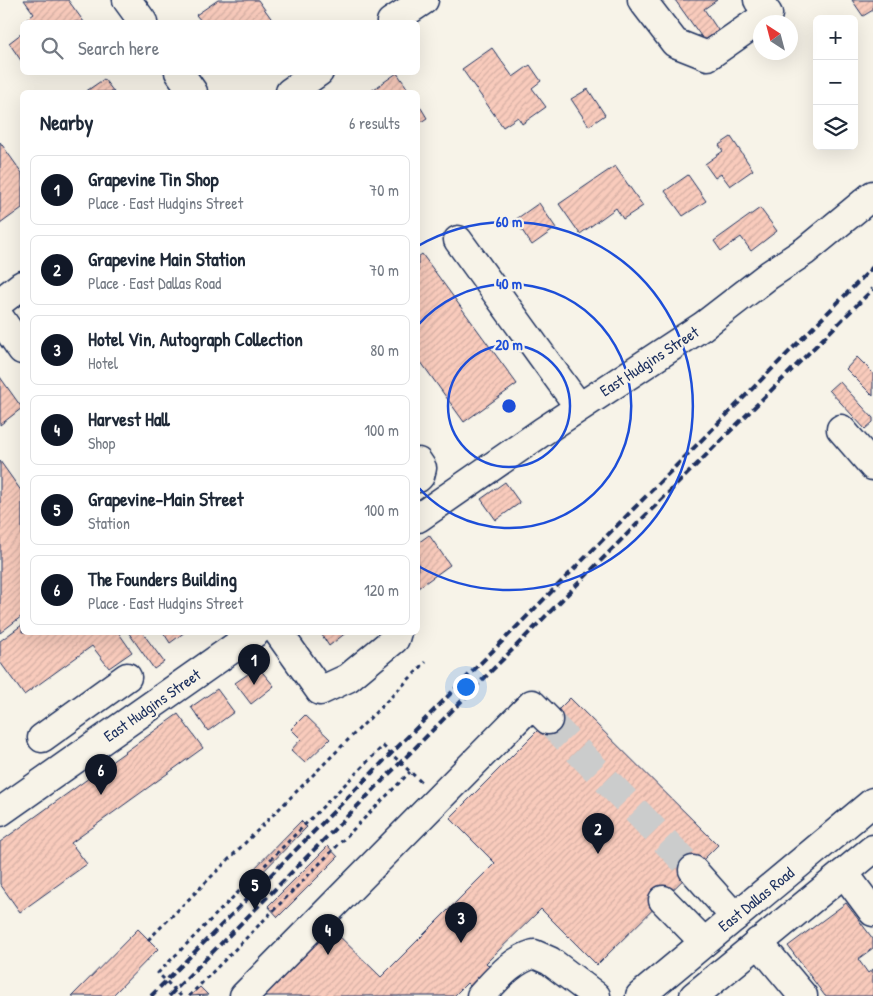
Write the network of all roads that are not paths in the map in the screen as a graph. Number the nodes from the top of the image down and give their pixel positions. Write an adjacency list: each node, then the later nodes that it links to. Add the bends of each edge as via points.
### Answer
1 (127, 0): 5 (street)
2 (424, 0): 6 (street)
3 (642, 0): 4 (street, via 675,43 708,56 768,14)
4 (758, 0)
5 (142, 20)
6 (394, 20)
7 (181, 75): 9 (street)
8 (315, 75): 10 (street)
9 (192, 90)
10 (293, 90)
11 (873, 195): 17 (street, East Hudgins Street, via 805,251 704,326)
12 (458, 240): 17 (street)
13 (20, 287): 14 (street)
14 (0, 302)
15 (0, 318): 16 (street)
16 (20, 347)
17 (579, 407): 20 (street, East Hudgins Street)
18 (841, 429): 19 (street)
19 (869, 451)
20 (420, 517)
21 (252, 635): 28 (street, East Hudgins Street)
22 (280, 635): 23 (street, via 320,691 348,678)
23 (396, 635)
24 (127, 677): 25 (street)
25 (82, 709): 27 (street); 28 (street)
26 (548, 720): 41 (street, via 532,704)
27 (42, 738)
28 (103, 739): 30 (street, East Hudgins Street)
29 (873, 802): 36 (street, East Dallas Road)
30 (0, 812)
31 (873, 849): 33 (street)
32 (693, 870): 36 (street)
33 (844, 873): 35 (street); 38 (street)
34 (663, 900): 37 (street)
35 (873, 912)
36 (736, 917): 37 (street, East Dallas Road); 38 (street)
37 (704, 942): 39 (street); 44 (street, East Dallas Road)
38 (758, 942): 39 (street); 46 (street)
39 (727, 969): 45 (street)
40 (565, 988): 42 (street, via 550,961 534,954 510,966); 43 (street)
41 (244, 996)
42 (481, 996)
43 (596, 996)
44 (640, 996)
45 (694, 996)
46 (803, 996)

